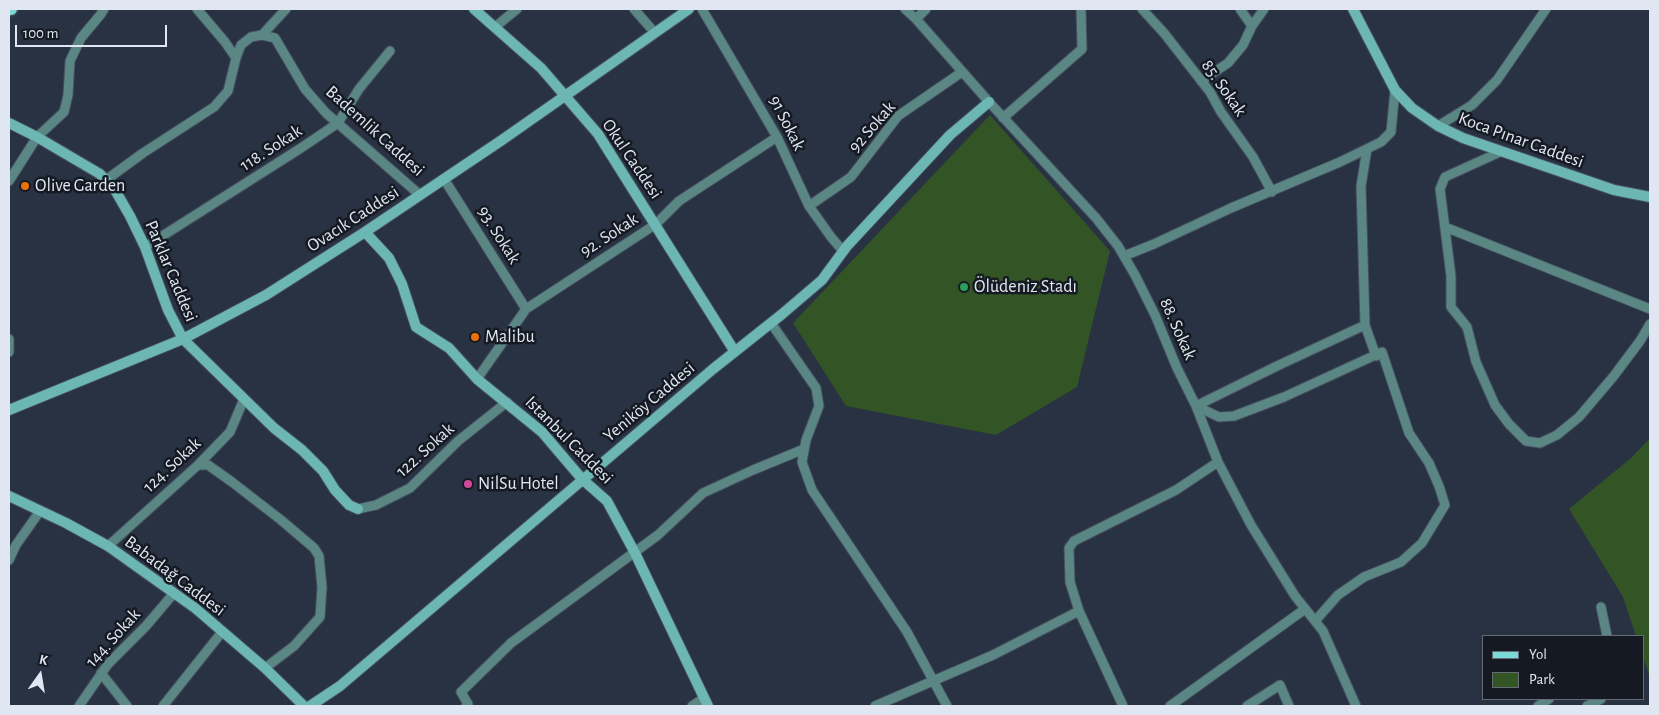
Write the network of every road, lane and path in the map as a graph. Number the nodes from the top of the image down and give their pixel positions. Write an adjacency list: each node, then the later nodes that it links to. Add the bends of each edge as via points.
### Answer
1 (104, 9): 33 (street, via 81,38 70,61 64,112)
2 (197, 9): 23 (street)
3 (286, 9): 21 (street)
4 (474, 9): 19 (street, Okul Caddesi)
5 (517, 9): 19 (street)
6 (634, 9): 20 (street)
7 (689, 9): 20 (street, Ovacık Caddesi)
8 (702, 9): 34 (street, 91 Sokak)
9 (905, 9): 17 (street, 88. Sokak)
10 (926, 9): 17 (street)
11 (1081, 9): 29 (street, via 1082,49)
12 (1142, 9): 25 (street, 85. Sokak)
13 (1240, 9): 18 (street)
14 (1264, 9): 18 (street)
15 (1353, 9): 26 (street, Koca Pınar Caddesi)
16 (1546, 9): 32 (street, via 1497,80 1472,105)
17 (916, 19): 24 (street, 88. Sokak)
18 (1252, 26): 25 (street, via 1243,45 1228,63)
19 (495, 27): 27 (street, Okul Caddesi, via 541,68)
20 (655, 33): 27 (street, Ovacık Caddesi)
21 (262, 35): 23 (street, via 251,37 241,45); 31 (street, Bademlik Caddesi, via 275,38 305,89)
22 (390, 51): 31 (street, 118. Sokak, via 359,89)
23 (236, 58): 38 (street, via 228,91 214,107)
24 (962, 72): 28 (street, 88. Sokak); 43 (street, 92 Sokak, via 898,116 851,177)
25 (1201, 81): 40 (street, 85. Sokak, via 1253,157)
26 (1395, 90): 32 (street, Koca Pınar Caddesi, via 1412,108); 35 (street, via 1391,132)
27 (565, 96): 37 (street, Ovacık Caddesi); 44 (street, Okul Caddesi, via 598,134)
28 (989, 102): 29 (street, 88. Sokak); 48 (street, Yeniköy Caddesi, via 950,136)
29 (1003, 118): 49 (street, 88. Sokak, via 1096,218)
30 (9, 123): 33 (street, Parklar Caddesi)
31 (338, 123): 41 (street, Bademlik Caddesi); 47 (street, 118. Sokak)
32 (1438, 126): 36 (street, Koca Pınar Caddesi)
33 (37, 137): 38 (street, Parklar Caddesi); 39 (street)
34 (777, 137): 43 (street, 91 Sokak); 44 (street, 92. Sokak, via 679,201)
35 (1367, 149): 40 (street); 54 (street, via 1361,186)
36 (1500, 152): 42 (street, Koca Pınar Caddesi, via 1614,190); 45 (street, via 1445,177 1440,189)
37 (444, 178): 41 (street, Ovacık Caddesi); 50 (street, 93. Sokak)
38 (106, 180): 47 (street, Parklar Caddesi, via 116,190)
39 (9, 181)
40 (1272, 192): 49 (street)
41 (420, 195): 46 (street, Ovacık Caddesi)
42 (1650, 196)
43 (809, 206): 48 (street, 91 Sokak)
44 (656, 224): 50 (street, 92. Sokak); 58 (street, Okul Caddesi)
45 (1445, 227): 51 (street); 53 (street, via 1451,307 1467,327 1476,362 1494,405 1526,441 1540,443 1557,435 1579,417 1613,377)
46 (365, 232): 56 (street, Ovacık Caddesi, via 266,295); 60 (street, Istanbul Caddesi, via 389,258 402,284 416,327 449,348)
47 (145, 247): 56 (street, Parklar Caddesi, via 168,310)
48 (843, 250): 52 (street, Yeniköy Caddesi, via 822,280)
49 (1124, 256): 63 (street, 88. Sokak)
50 (526, 309): 60 (street, 92. Sokak)
51 (1650, 309)
52 (771, 323): 58 (street, Yeniköy Caddesi); 65 (street, via 816,388 819,406)
53 (1650, 324)
54 (1365, 325): 59 (street); 63 (street)
55 (9, 339): 57 (street)
56 (183, 339): 61 (street, Parklar Caddesi); 64 (street, Ovacık Caddesi)
57 (9, 352)
58 (735, 352): 68 (street, Yeniköy Caddesi)
59 (1376, 356): 63 (street, via 1234,416 1219,417); 79 (street, via 1382,352 1409,433 1429,463 1445,505 1422,543 1408,556 1401,562 1364,576 1338,595)
60 (477, 379): 62 (street, Istanbul Caddesi)
61 (244, 399): 67 (street, 124. Sokak, via 230,432); 70 (street, Parklar Caddesi, via 302,450 323,471 335,490)
62 (508, 402): 68 (street, Istanbul Caddesi, via 542,432); 70 (street, 122. Sokak, via 458,441 410,488 376,505)
63 (1196, 406): 66 (street, 88. Sokak)
64 (9, 410)
65 (804, 449): 73 (street, via 703,493); 84 (street, via 802,462 812,490 907,632)
66 (1218, 462): 77 (street, 88. Sokak, via 1251,525); 78 (street, via 1176,490 1074,541 1069,548 1070,582)
67 (198, 466): 72 (street, 124. Sokak); 82 (street, via 208,465 281,520 319,556 320,617 294,646)
68 (582, 479): 73 (street, Istanbul Caddesi, via 608,501); 91 (street, Yeniköy Caddesi, via 340,686)
69 (9, 496): 71 (street, Babadağ Caddesi)
70 (358, 509)
71 (40, 511): 72 (street, Babadağ Caddesi); 74 (street)
72 (108, 546): 75 (street, Babadağ Caddesi)
73 (635, 553): 86 (street, Istanbul Caddesi); 92 (street, via 511,643 461,692 468,704)
74 (9, 560)
75 (174, 593): 80 (street, Babadağ Caddesi); 83 (street, 144. Sokak)
76 (1602, 606): 81 (street)
77 (1305, 609): 79 (street, 88. Sokak); 97 (street)
78 (1079, 611): 84 (street, via 993,655); 96 (street)
79 (1315, 621): 100 (street, 88. Sokak, via 1323,631)
80 (222, 632): 82 (street, Babadağ Caddesi); 89 (street)
81 (1607, 635)
82 (264, 668): 90 (street, Babadağ Caddesi)
83 (101, 673): 87 (street, 144. Sokak); 88 (street)
84 (934, 680): 94 (street); 95 (street)
85 (1599, 700): 101 (street)
86 (706, 702): 93 (street)
87 (79, 706)
88 (127, 706)
89 (163, 706)
90 (304, 706)
91 (310, 706)
92 (466, 706)
93 (692, 706)
94 (875, 706)
95 (947, 706)
96 (1123, 706)
97 (1170, 706)
98 (1247, 706): 99 (street, via 1280,685)
99 (1289, 706)
100 (1356, 706)
101 (1587, 706)

